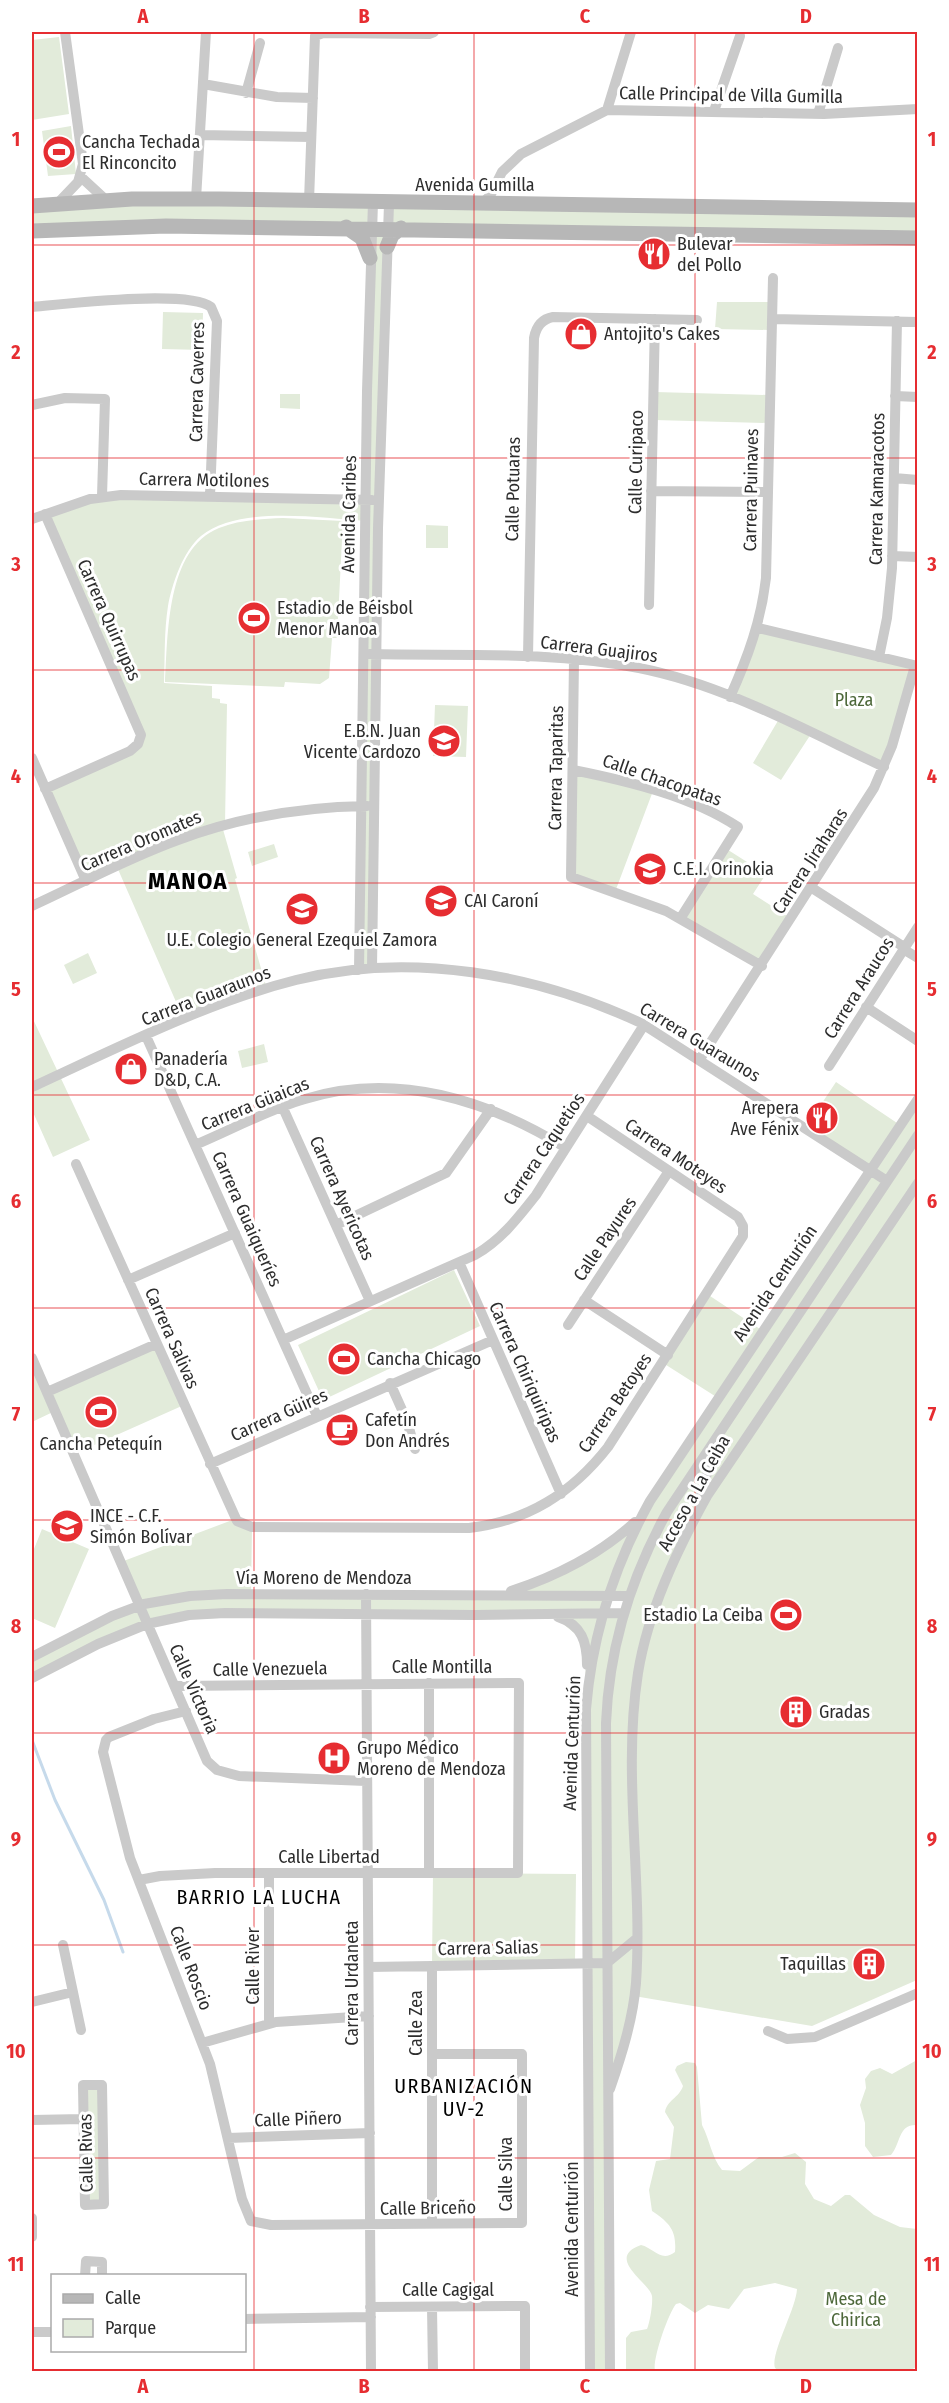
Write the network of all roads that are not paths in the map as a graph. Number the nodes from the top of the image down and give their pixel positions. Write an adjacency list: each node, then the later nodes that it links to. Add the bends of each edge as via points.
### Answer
1 (65, 32): 17 (street, via 83,164)
2 (206, 32): 8 (street)
3 (434, 32): 10 (street, via 318,33 314,40)
4 (631, 32): 12 (street)
5 (740, 36): 13 (street)
6 (260, 43): 9 (street)
7 (838, 48): 14 (street)
8 (203, 84): 9 (street); 15 (street)
9 (246, 93): 10 (street)
10 (312, 98): 16 (street)
11 (918, 109): 14 (street, Calle Principal de Villa Gumilla)
12 (607, 110): 13 (street, Calle Principal de Villa Gumilla); 18 (street, Calle Principal de Villa Gumilla, via 521,154 502,172)
13 (714, 111): 14 (street, Calle Principal de Villa Gumilla)
14 (818, 114)
15 (200, 135): 16 (street); 19 (street)
16 (311, 136): 21 (street)
17 (81, 177): 20 (street); 23 (street)
18 (498, 182): 25 (street, Calle Principal de Villa Gumilla); 26 (street, via 499,195)
19 (196, 199): 20 (main road, Avenida Gumilla); 21 (main road, Avenida Gumilla)
20 (107, 201): 23 (main road, Avenida Gumilla)
21 (309, 201): 22 (main road, Avenida Gumilla)
22 (373, 202): 24 (main road, Avenida Gumilla); 30 (street, Avenida Caribes)
23 (57, 204): 27 (main road, Avenida Gumilla)
24 (389, 204): 25 (main road, Avenida Gumilla); 31 (street)
25 (480, 205): 26 (main road, Avenida Gumilla)
26 (512, 205): 28 (main road, Avenida Gumilla)
27 (32, 206)
28 (918, 210)
29 (346, 228): 30 (main road); 32 (main road, via 166,226); 35 (main road, via 362,238)
30 (371, 228): 31 (main road); 35 (street, Avenida Caribes)
31 (394, 228): 33 (main road); 34 (main road)
32 (32, 231)
33 (918, 238)
34 (387, 247): 53 (street, Avenida Caribes)
35 (370, 258): 52 (street, Avenida Caribes)
36 (773, 278): 39 (street, Carrera Puinaves)
37 (32, 307): 51 (street, Carrera Caverres, via 111,300 200,301 211,307 217,321)
38 (655, 319): 40 (street); 48 (street, Calle Curipaco); 62 (street, Calle Potuaras, via 553,317 535,332)
39 (772, 319): 41 (street); 49 (street, Carrera Puinaves)
40 (697, 320)
41 (897, 321): 42 (street); 43 (street, Carrera Kamaracotos)
42 (918, 321)
43 (895, 396): 44 (street); 46 (street, Carrera Kamaracotos)
44 (918, 397)
45 (32, 405): 50 (street, via 65,398 105,399)
46 (894, 478): 47 (street); 56 (street, Carrera Kamaracotos)
47 (918, 480)
48 (651, 491): 49 (street); 58 (street, Calle Curipaco)
49 (768, 492): 59 (street, Carrera Puinaves, via 766,578)
50 (102, 496): 51 (street, Carrera Motilones); 54 (street, Carrera Motilones)
51 (210, 496): 52 (street, Carrera Motilones)
52 (366, 500): 53 (street, Carrera Motilones); 60 (street, Avenida Caribes)
53 (379, 500): 61 (street, Avenida Caribes)
54 (45, 514): 55 (street, Carrera Motilones); 70 (street, Carrera Quirrupas, via 140,729 140,739 130,750)
55 (32, 519)
56 (892, 556): 57 (street); 63 (street, Carrera Kamaracotos)
57 (918, 556)
58 (649, 605)
59 (758, 628): 63 (street); 66 (street, Carrera Puinaves)
60 (363, 654): 61 (street, Carrera Guajiros); 71 (street, Avenida Caribes)
61 (376, 654): 62 (street, Carrera Guajiros); 72 (street, Avenida Caribes)
62 (528, 657): 64 (street, Carrera Guajiros)
63 (879, 657): 65 (street)
64 (574, 660): 66 (street, Carrera Guajiros, via 659,673); 69 (street, Carrera Taparitas)
65 (916, 666): 68 (street, Carrera Jiraharas)
66 (730, 697): 68 (street, Carrera Guajiros)
67 (32, 758): 70 (street)
68 (884, 767): 74 (street, Carrera Jiraharas, via 864,807)
69 (573, 770): 76 (street, Carrera Taparitas, via 571,878 631,897); 76 (street, Calle Chacopatas, via 665,795 738,826)
70 (45, 789): 73 (street)
71 (361, 806): 72 (street, Carrera Oromates); 73 (street, Carrera Oromates, via 279,813 215,827); 82 (street, Avenida Caribes)
72 (374, 806): 81 (street, Avenida Caribes)
73 (86, 881): 75 (street, Carrera Oromates)
74 (812, 888): 78 (street); 80 (street, Carrera Jiraharas)
75 (32, 906)
76 (680, 919): 80 (street)
77 (918, 927): 78 (street, Carrera Araucos)
78 (904, 948): 79 (street); 83 (street, Carrera Araucos)
79 (918, 958)
80 (762, 966): 87 (street, Carrera Jiraharas)
81 (372, 968): 82 (street, Carrera Guaraunos); 84 (street, Carrera Guaraunos, via 445,970 506,978 573,996)
82 (359, 970): 85 (street, Carrera Guaraunos, via 296,980 219,1005)
83 (866, 1007): 86 (street); 88 (street, Carrera Araucos)
84 (644, 1025): 87 (street, Carrera Guaraunos); 93 (street, Carrera Caquetios)
85 (146, 1036): 89 (street, Carrera Guaraunos); 95 (street, Carrera Guaiqueríes)
86 (918, 1041)
87 (700, 1059): 98 (street, Carrera Guaraunos)
88 (829, 1066)
89 (32, 1087)
90 (918, 1099): 98 (street, Avenida Centurión)
91 (283, 1108): 92 (street, Carrera Güaicas, via 325,1094 388,1088 450,1096); 95 (street, Carrera Güaicas); 102 (street, Carrera Ayericotas)
92 (491, 1109): 96 (street, Carrera Güaicas); 102 (street, via 446,1173)
93 (586, 1116): 96 (street, Carrera Caquetios); 99 (street, Carrera Moteyes)
94 (918, 1135): 100 (street, Avenida Centurión)
95 (195, 1145): 104 (street, Carrera Guaiqueríes)
96 (566, 1148): 105 (street, Carrera Caquetios, via 511,1227 484,1250)
97 (76, 1164): 106 (street, Carrera Salivas)
98 (870, 1170): 100 (street, Carrera Guaraunos); 122 (street, Avenida Centurión)
99 (669, 1171): 103 (street, Carrera Moteyes, via 738,1217); 107 (street, Calle Payures)
100 (887, 1181): 118 (street, Avenida Centurión)
101 (918, 1183): 123 (street, Acceso a La Ceiba)
102 (336, 1225): 108 (street, Carrera Ayericotas)
103 (743, 1226): 113 (street, Carrera Betoyes, via 741,1241)
104 (234, 1233): 106 (street); 110 (street, Carrera Guaiqueríes)
105 (459, 1262): 108 (street, Carrera Caquetios); 111 (street, Carrera Chiriquiripas)
106 (128, 1280): 112 (street, Carrera Salivas)
107 (584, 1300): 109 (street, Calle Payures); 113 (street)
108 (370, 1301): 110 (street, Carrera Caquetios)
109 (568, 1324)
110 (283, 1340): 117 (street, Carrera Guaiqueríes)
111 (493, 1340): 115 (street, Carrera Güires); 121 (street, Carrera Chiriquiripas)
112 (156, 1344): 116 (street); 120 (street, Carrera Salivas)
113 (668, 1355): 121 (street, Carrera Betoyes, via 608,1447)
114 (32, 1358): 116 (street, Calle Victoria)
115 (390, 1383): 117 (street, Carrera Güires); 119 (street)
116 (47, 1392): 129 (street, Calle Victoria)
117 (317, 1416): 120 (street, Carrera Güires)
118 (718, 1435): 123 (street); 128 (street, Avenida Centurión, via 667,1512)
119 (415, 1449)
120 (210, 1464): 124 (street, Carrera Salivas)
121 (561, 1494): 124 (street, Carrera Betoyes, via 509,1521 469,1528)
122 (642, 1516): 126 (street, via 605,1547 569,1568); 127 (street, Avenida Centurión, via 622,1555)
123 (695, 1517): 148 (street, Acceso a La Ceiba, via 662,1592 638,1676 634,1744)
124 (241, 1524)
125 (366, 1594): 126 (street, Vía Moreno de Mendoza); 129 (street, Vía Moreno de Mendoza, via 227,1594); 132 (street, Carrera Urdaneta)
126 (501, 1595): 127 (street, Vía Moreno de Mendoza)
127 (609, 1596): 128 (street, Vía Moreno de Mendoza); 130 (street, Avenida Centurión)
128 (628, 1596): 131 (street, Avenida Centurión)
129 (140, 1606): 134 (street, Calle Victoria); 135 (street, Vía Moreno de Mendoza)
130 (603, 1613): 131 (street, Vía Moreno de Mendoza); 133 (street, Vía Moreno de Mendoza); 140 (street, Avenida Centurión)
131 (623, 1613): 151 (street, Avenida Centurión, via 607,1703)
132 (366, 1614): 133 (street, Vía Moreno de Mendoza); 134 (street, Vía Moreno de Mendoza, via 225,1613); 138 (street, Carrera Urdaneta)
133 (552, 1615): 140 (street, via 567,1620 581,1632 587,1656)
134 (147, 1623): 136 (street, Vía Moreno de Mendoza); 139 (street, Calle Victoria)
135 (32, 1657)
136 (32, 1678)
137 (429, 1683): 138 (street, Calle Montilla); 144 (street); 145 (street, Calle Montilla, via 519,1683)
138 (366, 1684): 139 (street, Calle Venezuela); 142 (street, Carrera Urdaneta)
139 (175, 1686): 141 (street, Calle Victoria)
140 (587, 1698): 150 (street, Avenida Centurión)
141 (186, 1711): 142 (street, Calle Victoria, via 212,1767 223,1773); 147 (street, Calle Roscio, via 128,1728 109,1737 104,1745 124,1838)
142 (366, 1781): 146 (street, Carrera Urdaneta)
143 (269, 1873): 146 (street, Calle Libertad); 147 (street, Calle Libertad, via 181,1874); 158 (street, Calle River)
144 (429, 1873): 145 (street, Calle Libertad); 146 (street, Calle Libertad)
145 (519, 1873)
146 (368, 1874): 153 (street, Carrera Urdaneta)
147 (139, 1880): 161 (street, Calle Roscio)
148 (636, 1939): 151 (street); 163 (street, Acceso a La Ceiba, via 633,2002)
149 (63, 1946): 154 (street)
150 (587, 1963): 151 (street, Carrera Salias); 152 (street, Carrera Salias); 183 (street, Avenida Centurión)
151 (607, 1963): 163 (street, Avenida Centurión)
152 (432, 1966): 153 (street, Carrera Salias); 162 (street, Calle Zea)
153 (369, 1967): 157 (street, Carrera Urdaneta)
154 (73, 1992): 156 (street); 159 (street)
155 (918, 1993): 160 (street, via 808,2038 788,2039)
156 (32, 2001)
157 (369, 2016): 158 (street); 166 (street, Carrera Urdaneta)
158 (269, 2023): 161 (street)
159 (81, 2030)
160 (768, 2031)
161 (202, 2043): 167 (street, Calle Roscio)
162 (432, 2054): 169 (street, Calle Silva, via 522,2054); 170 (street, Calle Zea)
163 (608, 2094): 184 (street, Avenida Centurión)
164 (83, 2119): 164 (street, Calle Rivas, via 85,2205 104,2204 102,2085 83,2085); 165 (street, Calle Rivas)
165 (32, 2120)
166 (370, 2133): 167 (street, Calle Piñero); 171 (street, Carrera Urdaneta)
167 (228, 2138): 171 (street, Calle Roscio, via 250,2222)
168 (32, 2218): 172 (street)
169 (522, 2223): 170 (street, Calle Briceño)
170 (432, 2224): 171 (street, Calle Briceño)
171 (370, 2225): 176 (street, Carrera Urdaneta)
172 (32, 2237)
173 (85, 2274): 174 (street, via 86,2261 102,2262)
174 (102, 2274)
175 (432, 2307): 176 (street, Calle Cagigal); 181 (street); 182 (street, Calle Cagigal, via 525,2306)
176 (370, 2312): 177 (street, Calle Cagigal); 180 (street, Carrera Urdaneta)
177 (246, 2319)
178 (32, 2332): 179 (street)
179 (51, 2332)
180 (371, 2372)
181 (433, 2372)
182 (525, 2372)
183 (590, 2372)
184 (610, 2372)

